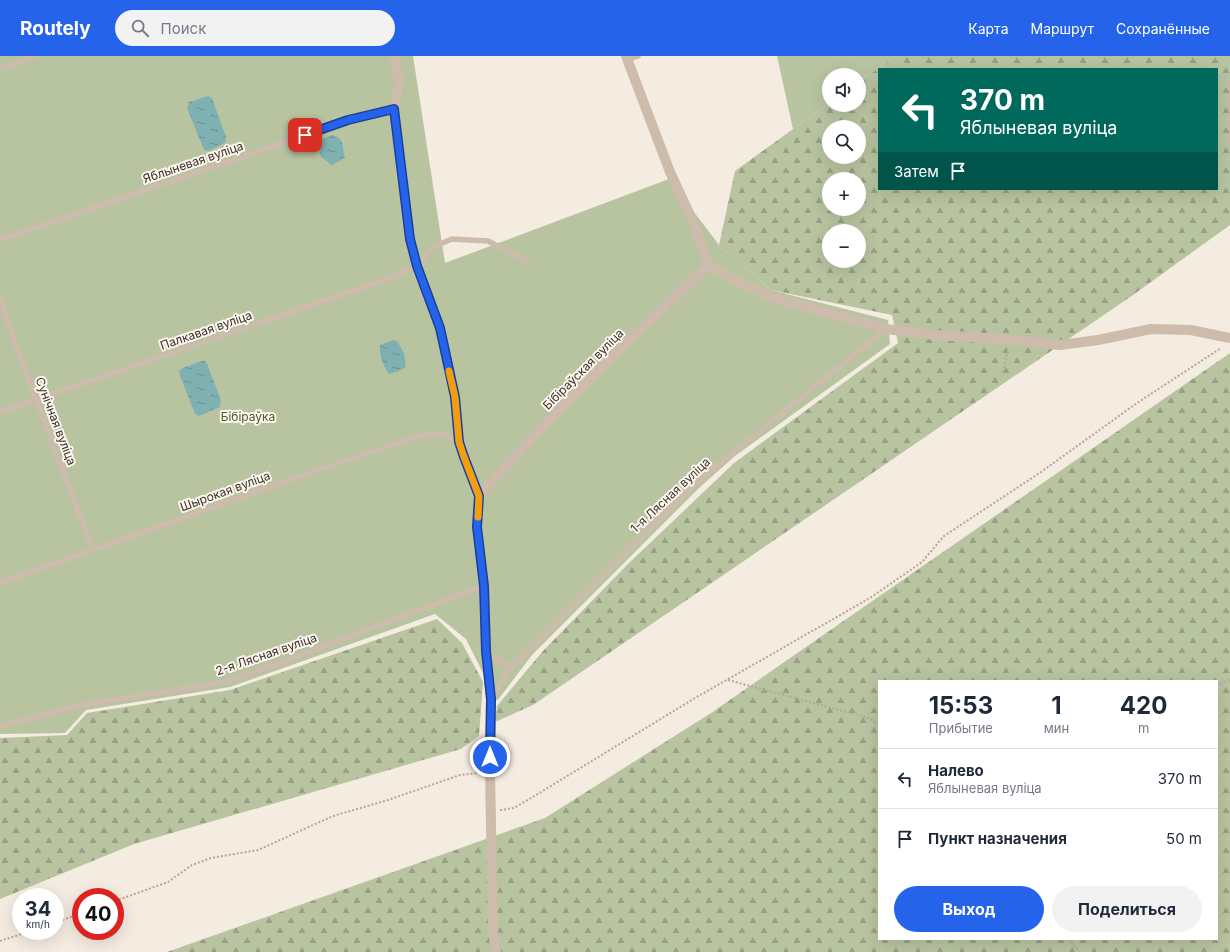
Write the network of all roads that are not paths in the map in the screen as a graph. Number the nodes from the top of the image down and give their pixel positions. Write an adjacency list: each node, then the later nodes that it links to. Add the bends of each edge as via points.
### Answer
1 (36, 56): 5 (lane)
2 (394, 56): 6 (street, via 399,82)
3 (638, 56): 4 (lane)
4 (626, 58): 10 (street)
5 (0, 69)
6 (394, 109): 7 (lane, Яблыневая вуліца, via 348,120); 9 (street, via 410,239)
7 (0, 240)
8 (526, 261): 9 (lane, via 488,241 452,239 435,246)
9 (417, 266): 14 (lane, Палкавая вуліца, via 390,278); 16 (street, via 440,328 455,397)
10 (709, 266): 12 (street, via 771,297); 17 (street, Бібіраўская вуліца, via 642,328 519,451)
11 (0, 299): 14 (lane, Сунічная вуліца)
12 (886, 330): 13 (street, via 1060,346 1151,329 1191,330); 22 (lane, 1-я Лясная вуліца, via 693,485)
13 (1230, 338)
14 (36, 400): 15 (lane, Палкавая вуліца); 18 (lane, Сунічная вуліца)
15 (0, 412)
16 (459, 442): 17 (street); 18 (lane, Шырокая вуліца, via 446,435 422,436)
17 (479, 496): 20 (street, via 477,527)
18 (93, 550): 19 (lane, Шырокая вуліца)
19 (0, 583)
20 (484, 586): 21 (street); 24 (lane, 2-я Лясная вуліца, via 224,682 82,705)
21 (486, 651): 22 (lane); 23 (street)
22 (511, 667): 23 (lane, 1-я Лясная вуліца)
23 (491, 699): 25 (street, via 493,931)
24 (0, 726)
25 (496, 952)

